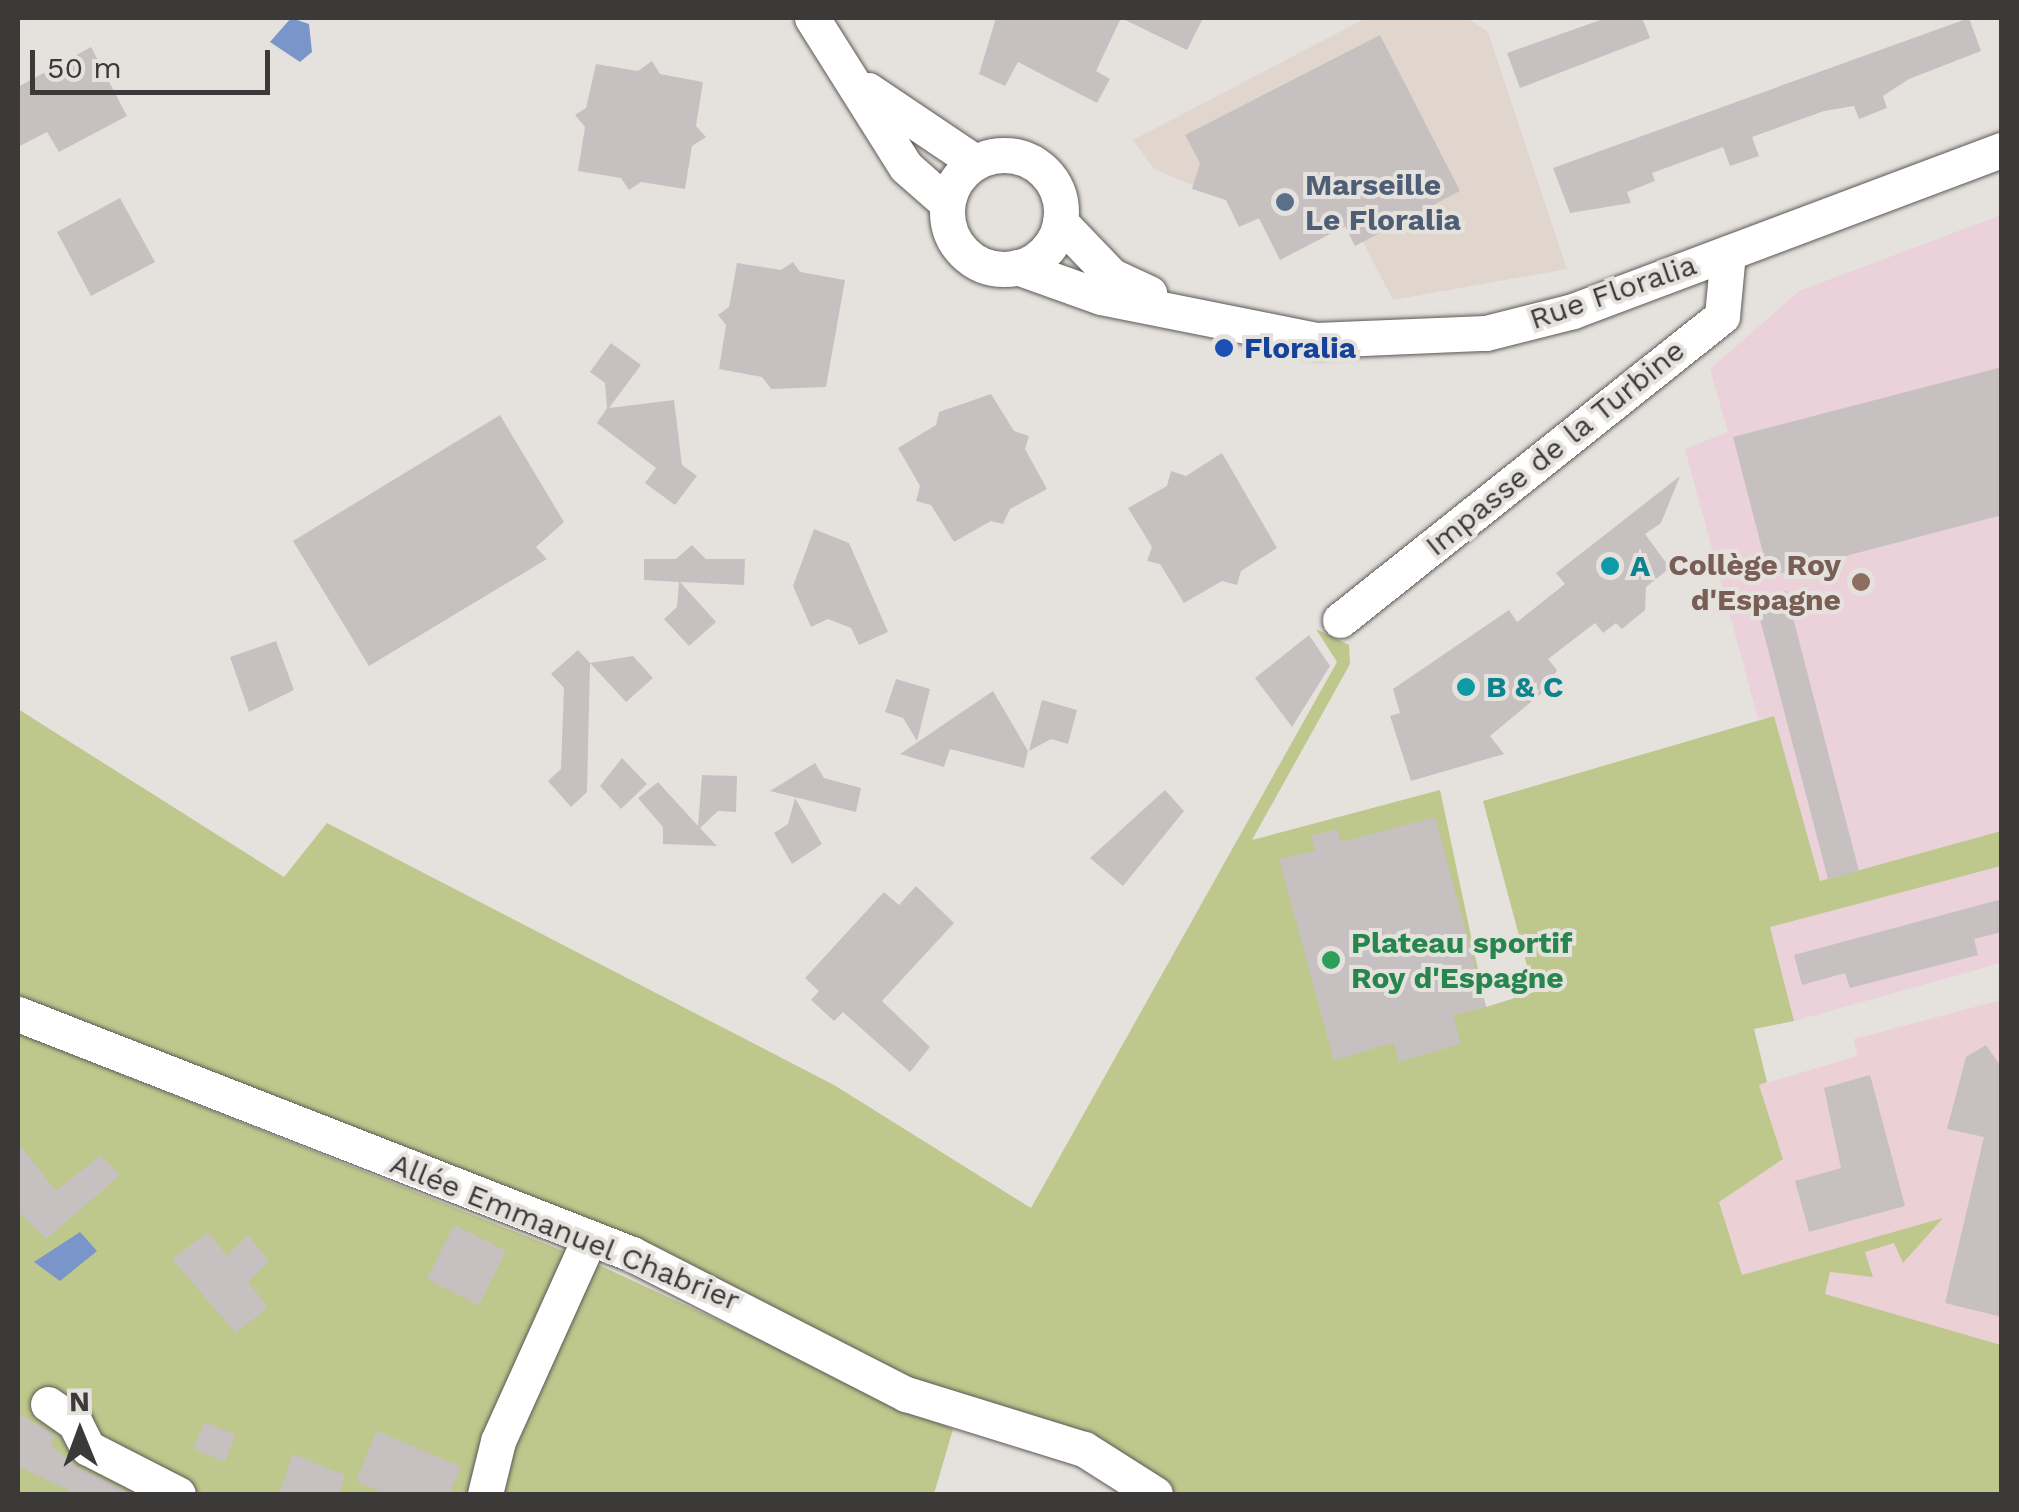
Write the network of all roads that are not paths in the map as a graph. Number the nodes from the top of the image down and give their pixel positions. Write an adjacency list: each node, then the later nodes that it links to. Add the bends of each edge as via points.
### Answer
1 (812, 18): 2 (street)
2 (852, 77): 4 (street); 5 (street, via 906,168)
3 (2002, 150): 7 (street, Rue Floralia)
4 (975, 162): 5 (street); 6 (street, via 995,155 1034,162 1058,192)
5 (947, 203): 8 (street, via 966,256)
6 (1060, 222): 8 (street, via 1052,243); 9 (street, Rue Floralia, via 1112,276)
7 (1728, 253): 9 (street, Rue Floralia, via 1486,333 1338,342); 10 (street, Impasse de la Turbine, via 1722,316)
8 (1017, 267): 9 (street, Rue Floralia)
9 (1208, 322)
10 (1340, 620)
11 (18, 1014): 12 (street, Allée Emmanuel Chabrier)
12 (589, 1239): 15 (street, via 498,1441); 16 (street, Allée Emmanuel Chabrier, via 745,1304 906,1394 1084,1449)
13 (48, 1404): 14 (street, via 74,1422 88,1448)
14 (178, 1494)
15 (485, 1494)
16 (1155, 1494)

